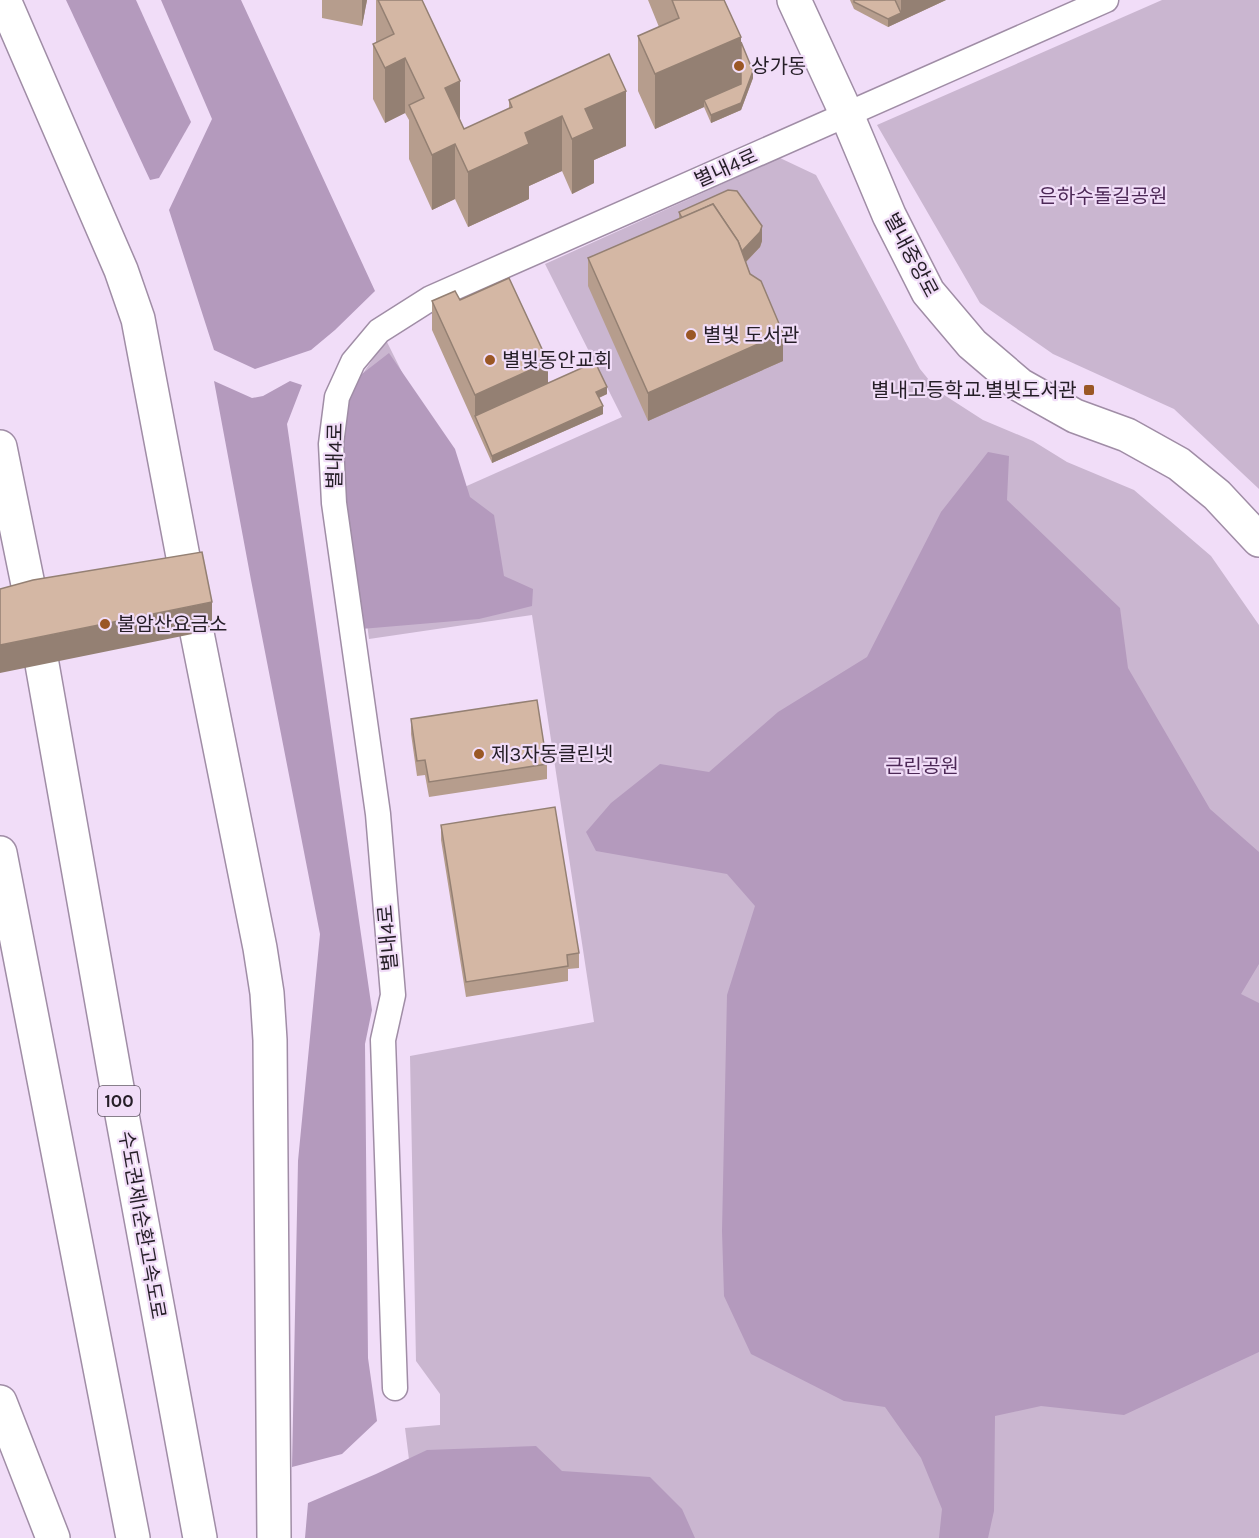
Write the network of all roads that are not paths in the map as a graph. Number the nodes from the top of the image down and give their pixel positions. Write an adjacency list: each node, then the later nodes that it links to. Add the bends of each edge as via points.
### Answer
1 (3, 0): 7 (main road, via 121,270 138,319)
2 (794, 0): 4 (main road, 별내중앙로)
3 (1106, 0): 4 (street, 별내4로)
4 (847, 115): 6 (main road, 별내중앙로, via 889,215 928,292 972,344 1020,385 1075,416 1127,435 1179,464 1217,495); 12 (street, 별내4로, via 431,298 379,331 353,362 337,398 331,444 334,503 378,814 393,994 383,1040)
5 (0, 447): 8 (main road)
6 (1259, 540)
7 (188, 583)
8 (33, 609)
9 (197, 633): 17 (main road, via 267,993)
10 (42, 664): 16 (main road, 수도권제1순환고속도로 / 100)
11 (0, 853): 15 (main road)
12 (394, 1388)
13 (0, 1402): 14 (main road)
14 (53, 1538)
15 (133, 1538)
16 (200, 1538)
17 (274, 1538)

